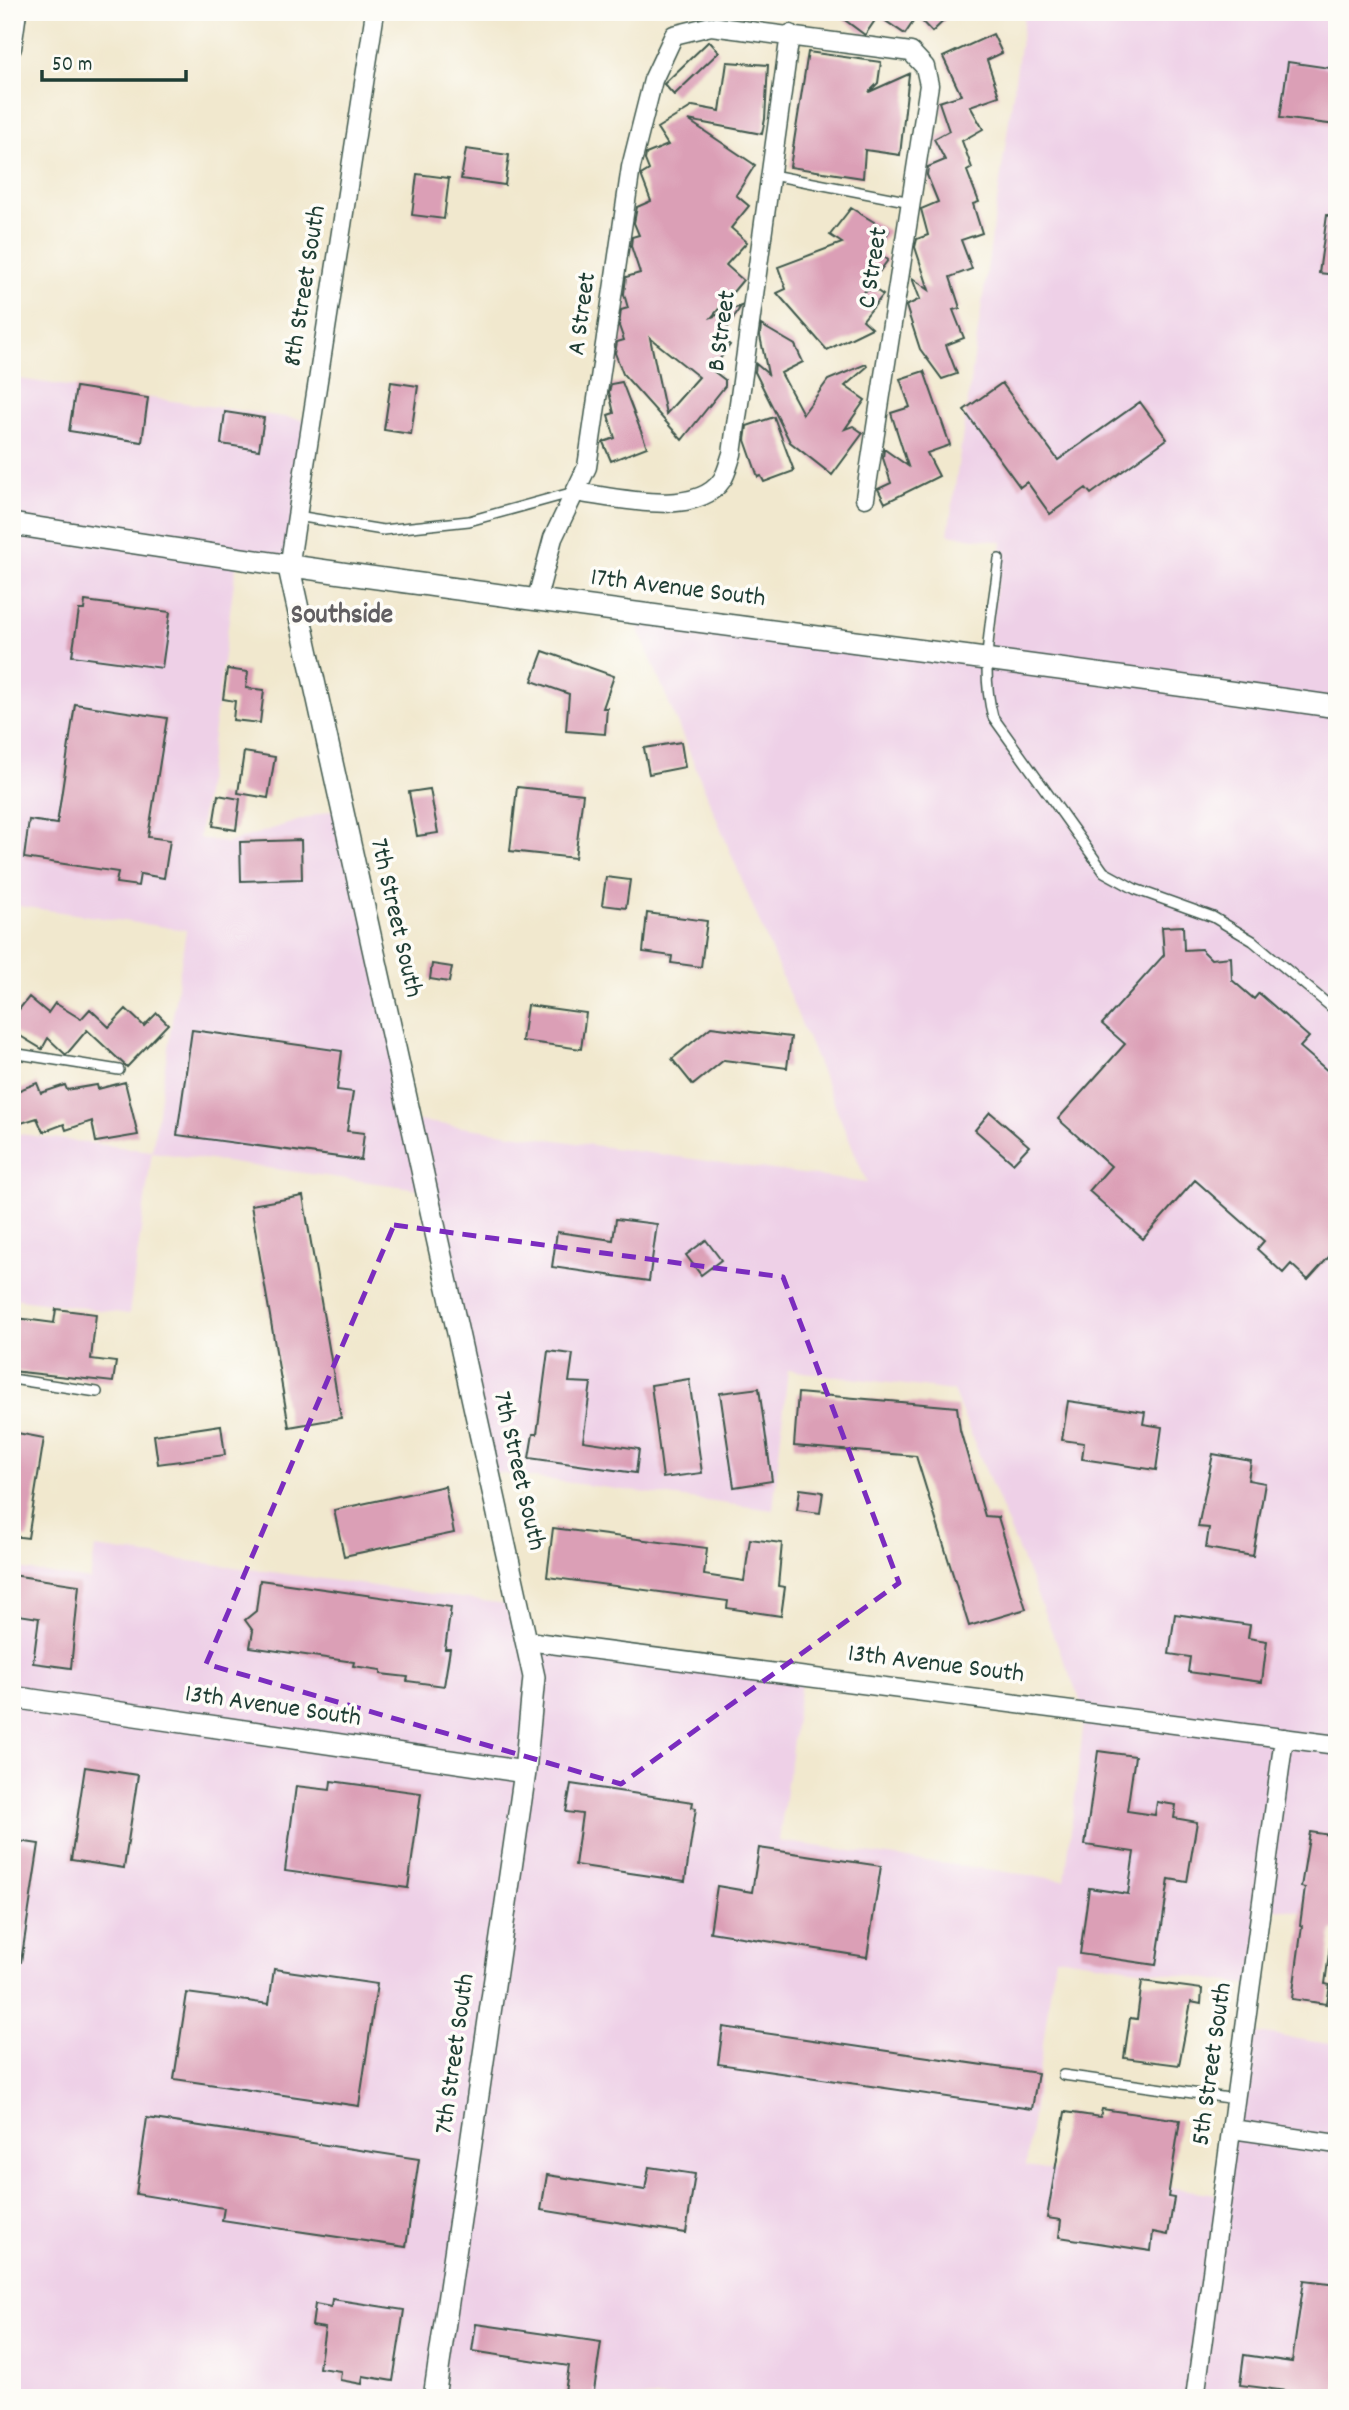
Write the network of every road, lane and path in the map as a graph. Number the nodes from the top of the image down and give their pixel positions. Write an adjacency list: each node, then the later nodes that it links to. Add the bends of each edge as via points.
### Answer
1 (17, 12): 4 (street)
2 (375, 12): 9 (street, 8th Street South)
3 (790, 34): 5 (street, B Street); 6 (street, C Street, via 911,52 925,67 929,85); 7 (street, A Street, via 711,26 674,35 653,80 631,167 587,467)
4 (12, 47)
5 (772, 174): 6 (lane); 7 (street, B Street, via 732,454 722,480 705,496 674,504)
6 (911, 202): 8 (street, C Street)
7 (575, 492): 9 (lane, via 469,521 383,530); 13 (street, A Street, via 553,538)
8 (865, 498)
9 (297, 516): 12 (street, 8th Street South)
10 (12, 524): 12 (street, 17th Avenue South)
11 (999, 559): 14 (lane)
12 (289, 568): 13 (street, 17th Avenue South); 21 (street, 7th Street South)
13 (537, 598): 14 (street, 17th Avenue South)
14 (987, 657): 15 (street, 17th Avenue South); 16 (lane, via 986,691 993,716 1104,872 1135,889 1213,917 1243,935)
15 (1337, 707)
16 (1337, 1012)
17 (12, 1054): 18 (lane)
18 (119, 1070)
19 (12, 1378): 20 (lane)
20 (97, 1392)
21 (527, 1641): 23 (street, 13th Avenue South); 25 (street, 7th Street South, via 534,1677)
22 (12, 1697): 25 (street, 13th Avenue South)
23 (1284, 1738): 24 (street, 13th Avenue South); 27 (street, 5th Street South)
24 (1337, 1745)
25 (525, 1772): 30 (street, 7th Street South)
26 (1063, 2075): 27 (lane)
27 (1236, 2099): 28 (street, 5th Street South)
28 (1231, 2129): 29 (street); 31 (street, 5th Street South)
29 (1337, 2144)
30 (434, 2398)
31 (1195, 2398)

